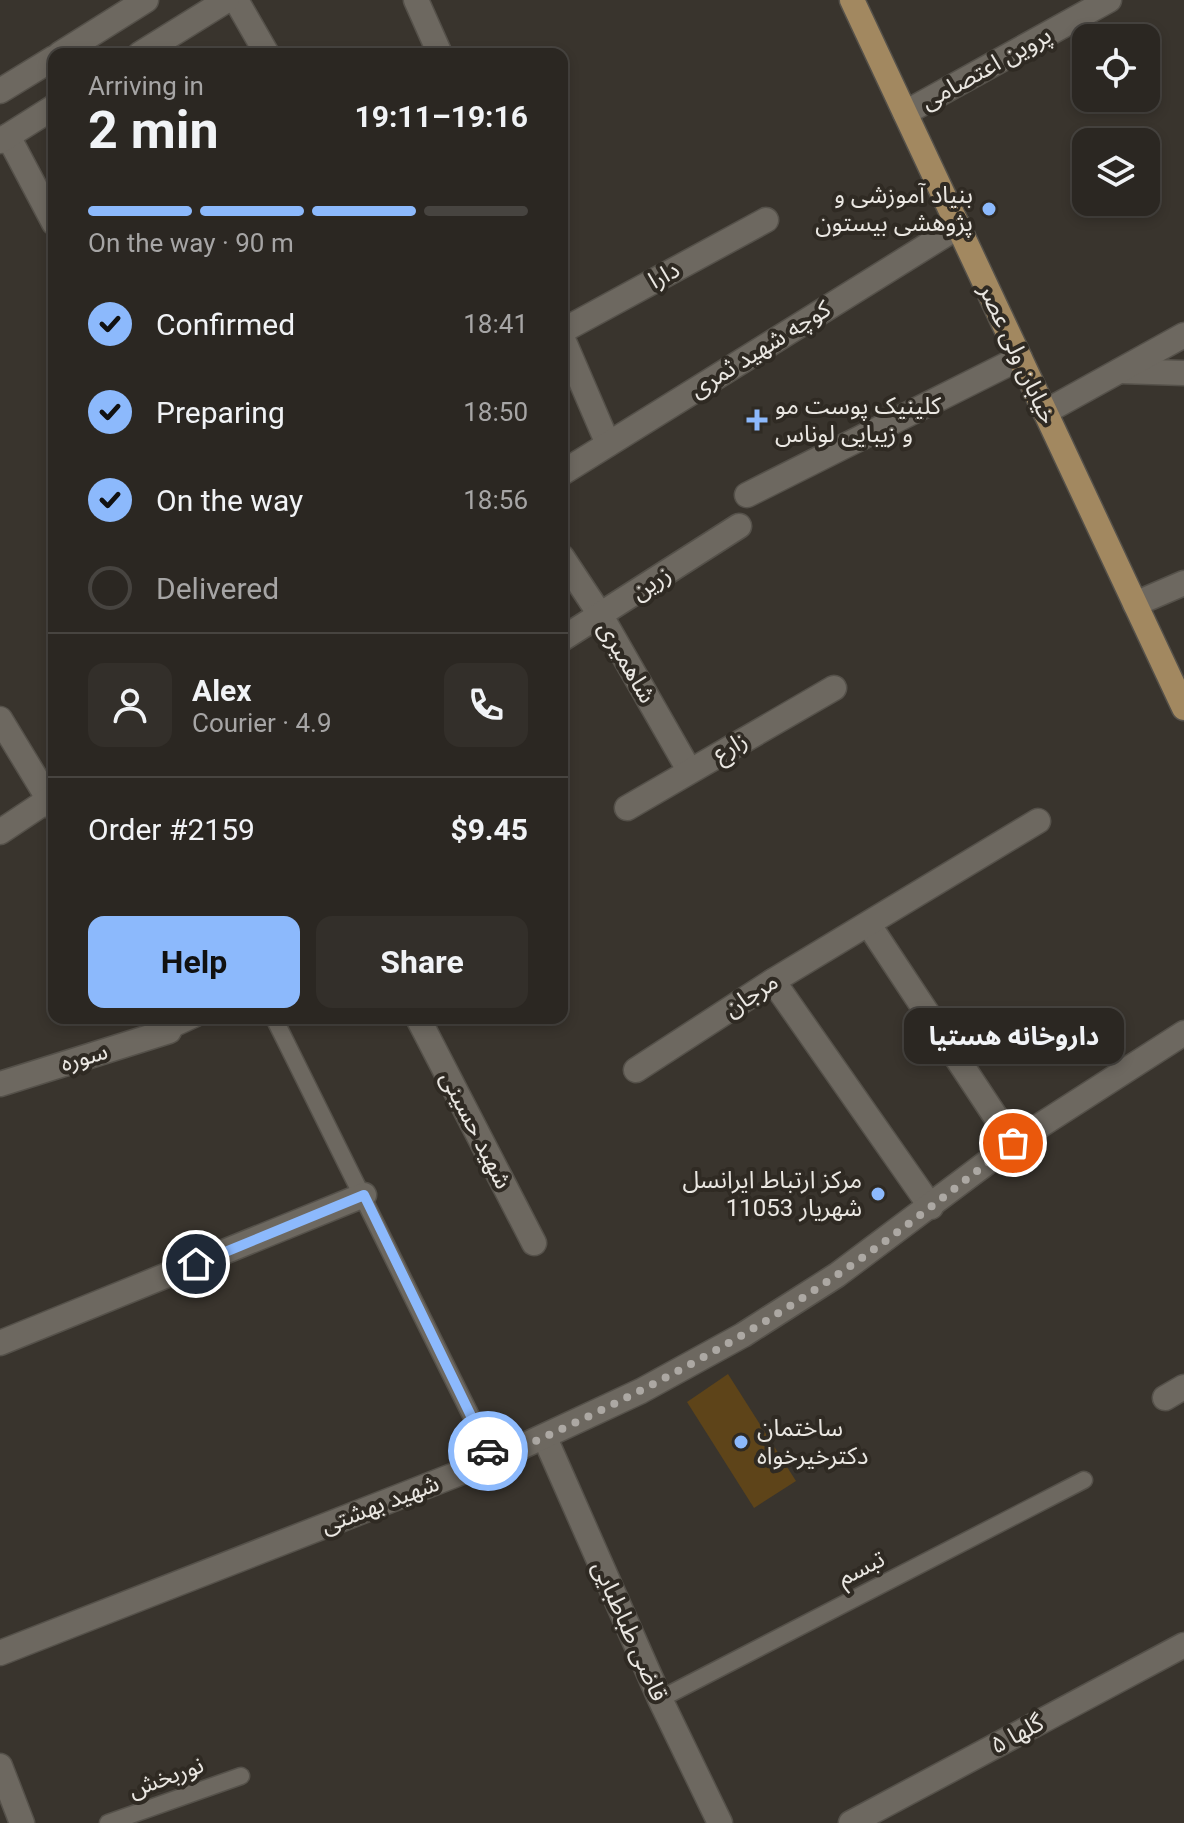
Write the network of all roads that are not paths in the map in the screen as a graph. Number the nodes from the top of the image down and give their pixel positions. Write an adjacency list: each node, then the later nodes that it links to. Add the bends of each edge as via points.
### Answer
1 (146, 0): 7 (street)
2 (227, 0): 8 (street)
3 (236, 0): 9 (street)
4 (416, 0): 10 (street)
5 (852, 0): 14 (main road, خیابان ولی عصر)
6 (1109, 0): 14 (street, پروین اعتصامی)
7 (70, 48)
8 (150, 48)
9 (264, 48)
10 (437, 48)
11 (48, 62): 12 (street)
12 (0, 91)
13 (48, 111): 15 (street)
14 (905, 113): 18 (main road, خیابان ولی عصر)
15 (4, 139): 16 (street)
16 (48, 213)
17 (766, 220): 19 (street, دارا)
18 (959, 226): 22 (main road, خیابان ولی عصر); 26 (street, کوچه شهید ثمری)
19 (568, 331)
20 (1184, 335): 23 (street)
21 (568, 348): 26 (street)
22 (1020, 358): 25 (main road, خیابان ولی عصر); 28 (street)
23 (1120, 371): 24 (street); 25 (street)
24 (1184, 373)
25 (1045, 412): 32 (main road, خیابان ولی عصر)
26 (608, 444): 27 (street, کوچه شهید ثمری)
27 (568, 469)
28 (747, 495)
29 (739, 526): 33 (street, زرین)
30 (568, 566): 33 (street, شاهمیری)
31 (1184, 583): 32 (street)
32 (1135, 604): 36 (main road, خیابان ولی عصر)
33 (601, 616): 34 (street, زرین); 38 (street, شاهمیری)
34 (568, 635)
35 (834, 688): 38 (street, زارع)
36 (1184, 708)
37 (0, 719): 39 (street)
38 (689, 770): 41 (street, زارع)
39 (48, 795)
40 (48, 803): 43 (street)
41 (627, 808)
42 (1038, 821): 44 (street)
43 (0, 832)
44 (869, 925): 45 (street, مرجان); 52 (street)
45 (773, 981): 50 (street, مرجان); 54 (street)
46 (277, 1024): 53 (lane)
47 (421, 1024): 55 (street, شهید حسینی)
48 (166, 1025): 51 (street, سوره)
49 (1184, 1033): 52 (street, شهید بهشتی)
50 (636, 1070)
51 (0, 1084)
52 (1013, 1143): 54 (street, شهید بهشتی)
53 (364, 1195): 56 (street); 58 (lane)
54 (931, 1207): 57 (street, شهید بهشتی, via 743,1335)
55 (534, 1243)
56 (0, 1343)
57 (545, 1438): 58 (street, شهید بهشتی); 62 (street, قاضی طباطبایی)
58 (493, 1460): 61 (street, شهید بهشتی)
59 (1084, 1480): 62 (lane, تبسم)
60 (1184, 1645): 68 (street, گلها ۵)
61 (0, 1653)
62 (660, 1699): 67 (street, قاضی طباطبایی)
63 (0, 1766): 65 (street)
64 (241, 1776): 66 (lane, نوربخش)
65 (22, 1823)
66 (108, 1823)
67 (720, 1823)
68 (851, 1823)

